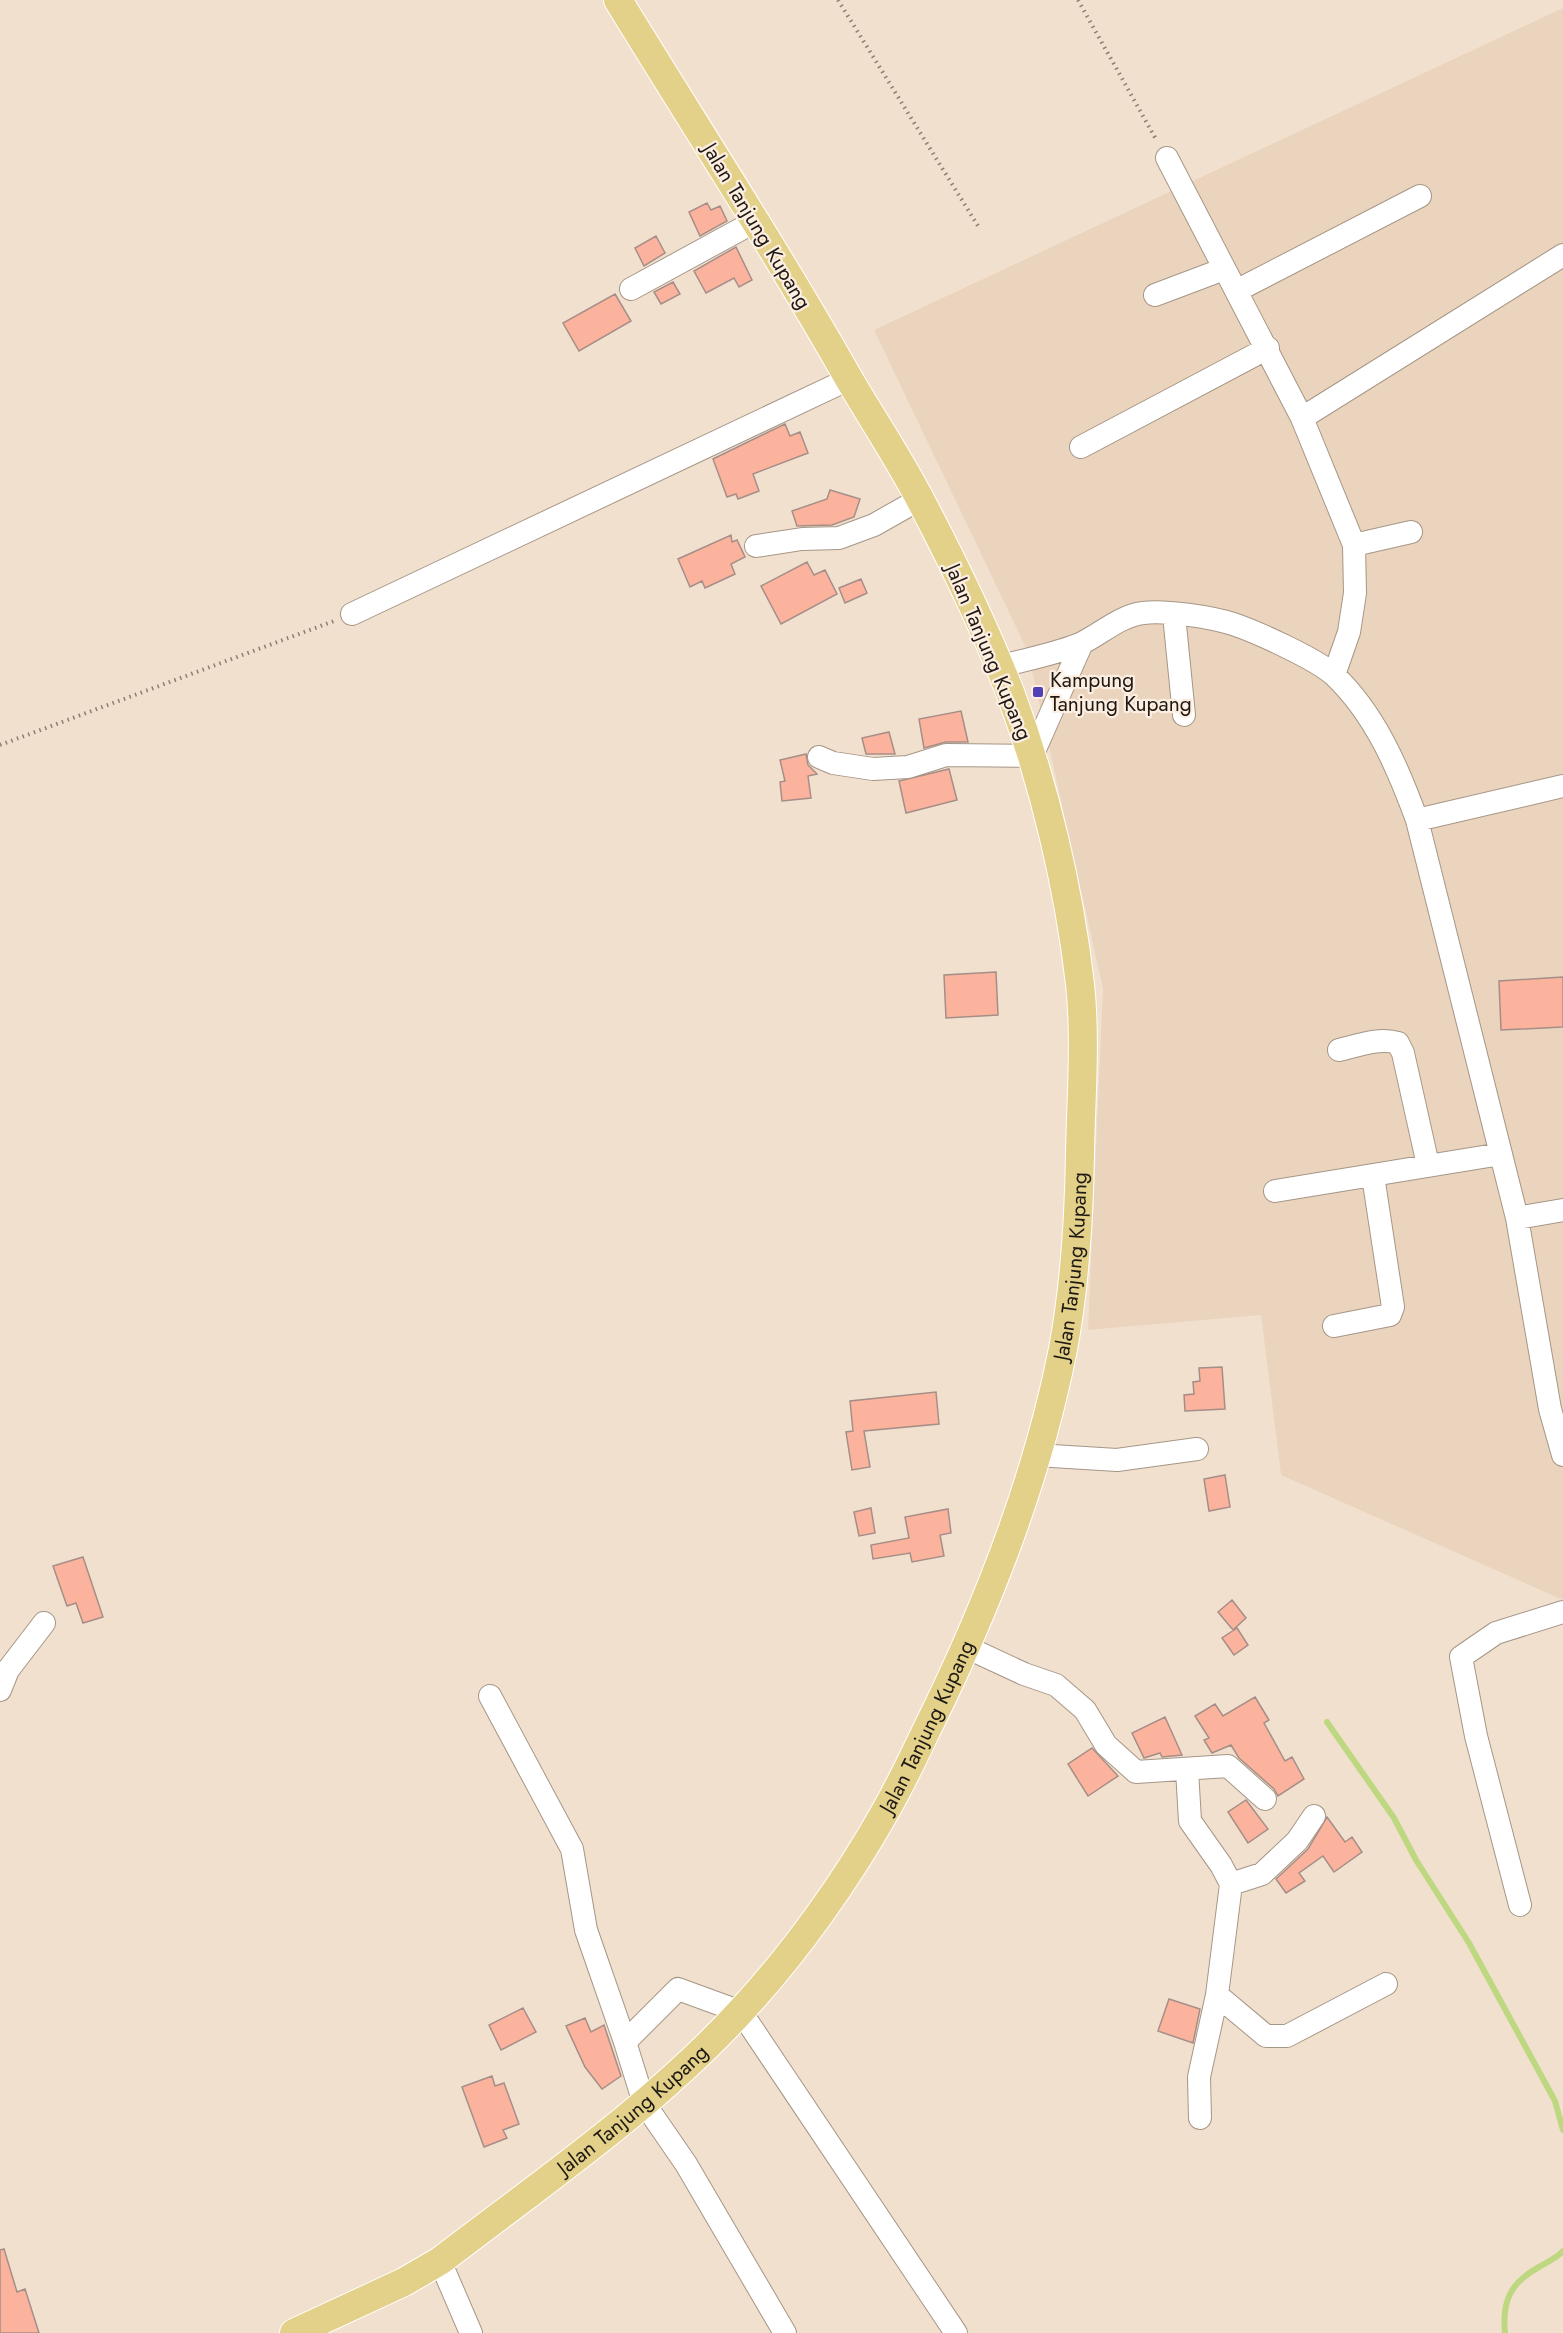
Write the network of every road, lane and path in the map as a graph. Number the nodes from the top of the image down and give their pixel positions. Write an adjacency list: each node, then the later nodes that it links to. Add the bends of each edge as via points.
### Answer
1 (618, 0): 6 (main road, Jalan Tanjung Kupang)
2 (838, 0): 7 (path)
3 (1078, 0): 4 (path)
4 (1167, 158): 9 (street)
5 (1420, 195): 11 (street)
6 (754, 222): 10 (street); 14 (main road, Jalan Tanjung Kupang)
7 (978, 226)
8 (1563, 255): 15 (street)
9 (1224, 269): 11 (street); 12 (street)
10 (631, 289)
11 (1236, 291): 13 (street)
12 (1155, 295)
13 (1268, 348): 15 (street); 16 (street)
14 (849, 379): 17 (main road, Jalan Tanjung Kupang); 21 (street)
15 (1302, 418): 19 (street)
16 (1081, 447)
17 (920, 499): 20 (street, via 874,525 839,538); 24 (main road, Jalan Tanjung Kupang)
18 (1411, 532): 19 (street)
19 (1354, 545): 25 (street, via 1355,592 1349,632)
20 (756, 546)
21 (352, 614): 27 (path)
22 (1174, 615): 23 (street, via 1142,613 1110,625); 25 (street, via 1233,624 1310,659); 26 (street)
23 (1082, 643): 24 (street); 28 (street)
24 (999, 667): 28 (main road, Jalan Tanjung Kupang)
25 (1334, 675): 31 (street, via 1373,724 1400,774)
26 (1184, 715)
27 (0, 745)
28 (1032, 756): 29 (street, via 946,756 908,767 873,769); 42 (main road, Jalan Tanjung Kupang, via 1064,890 1080,985 1083,1046 1079,1201 1071,1290 1063,1347)
29 (819, 757)
30 (1563, 786): 31 (street)
31 (1417, 820): 33 (street)
32 (1339, 1050): 34 (street, via 1372,1042 1398,1043)
33 (1502, 1154): 34 (street); 38 (street)
34 (1428, 1165): 35 (street)
35 (1373, 1176): 36 (street); 39 (street, via 1393,1307 1390,1315 1382,1319)
36 (1275, 1191)
37 (1563, 1210): 38 (street)
38 (1517, 1218): 40 (street)
39 (1334, 1326)
40 (1556, 1407): 43 (street)
41 (1197, 1449): 42 (street, via 1116,1460)
42 (1036, 1455): 46 (main road, Jalan Tanjung Kupang, via 1025,1496)
43 (1563, 1455)
44 (1563, 1612): 53 (street, via 1496,1633 1461,1657 1476,1736)
45 (44, 1623): 47 (street, via 9,1670)
46 (966, 1647): 49 (street, via 1056,1685 1084,1710 1106,1745 1136,1772); 56 (main road, Jalan Tanjung Kupang, via 886,1811 820,1912)
47 (0, 1690)
48 (490, 1696): 57 (street, via 572,1849 586,1930)
49 (1188, 1770): 50 (street, via 1228,1766); 52 (street, via 1190,1821)
50 (1265, 1799)
51 (1314, 1816): 52 (street, via 1297,1841 1262,1874)
52 (1231, 1884): 55 (street)
53 (1520, 1905)
54 (1386, 1984): 55 (street, via 1287,2036 1266,2037)
55 (1217, 1995): 59 (street, via 1199,2077)
56 (741, 2012): 57 (street, via 678,1989); 58 (main road, Jalan Tanjung Kupang); 64 (street)
57 (625, 2042): 58 (street)
58 (644, 2103): 60 (main road, Jalan Tanjung Kupang); 63 (street, via 686,2164)
59 (1200, 2118)
60 (440, 2261): 61 (main road, Jalan Tanjung Kupang); 62 (street)
61 (306, 2330)
62 (471, 2333)
63 (785, 2333)
64 (956, 2333)

